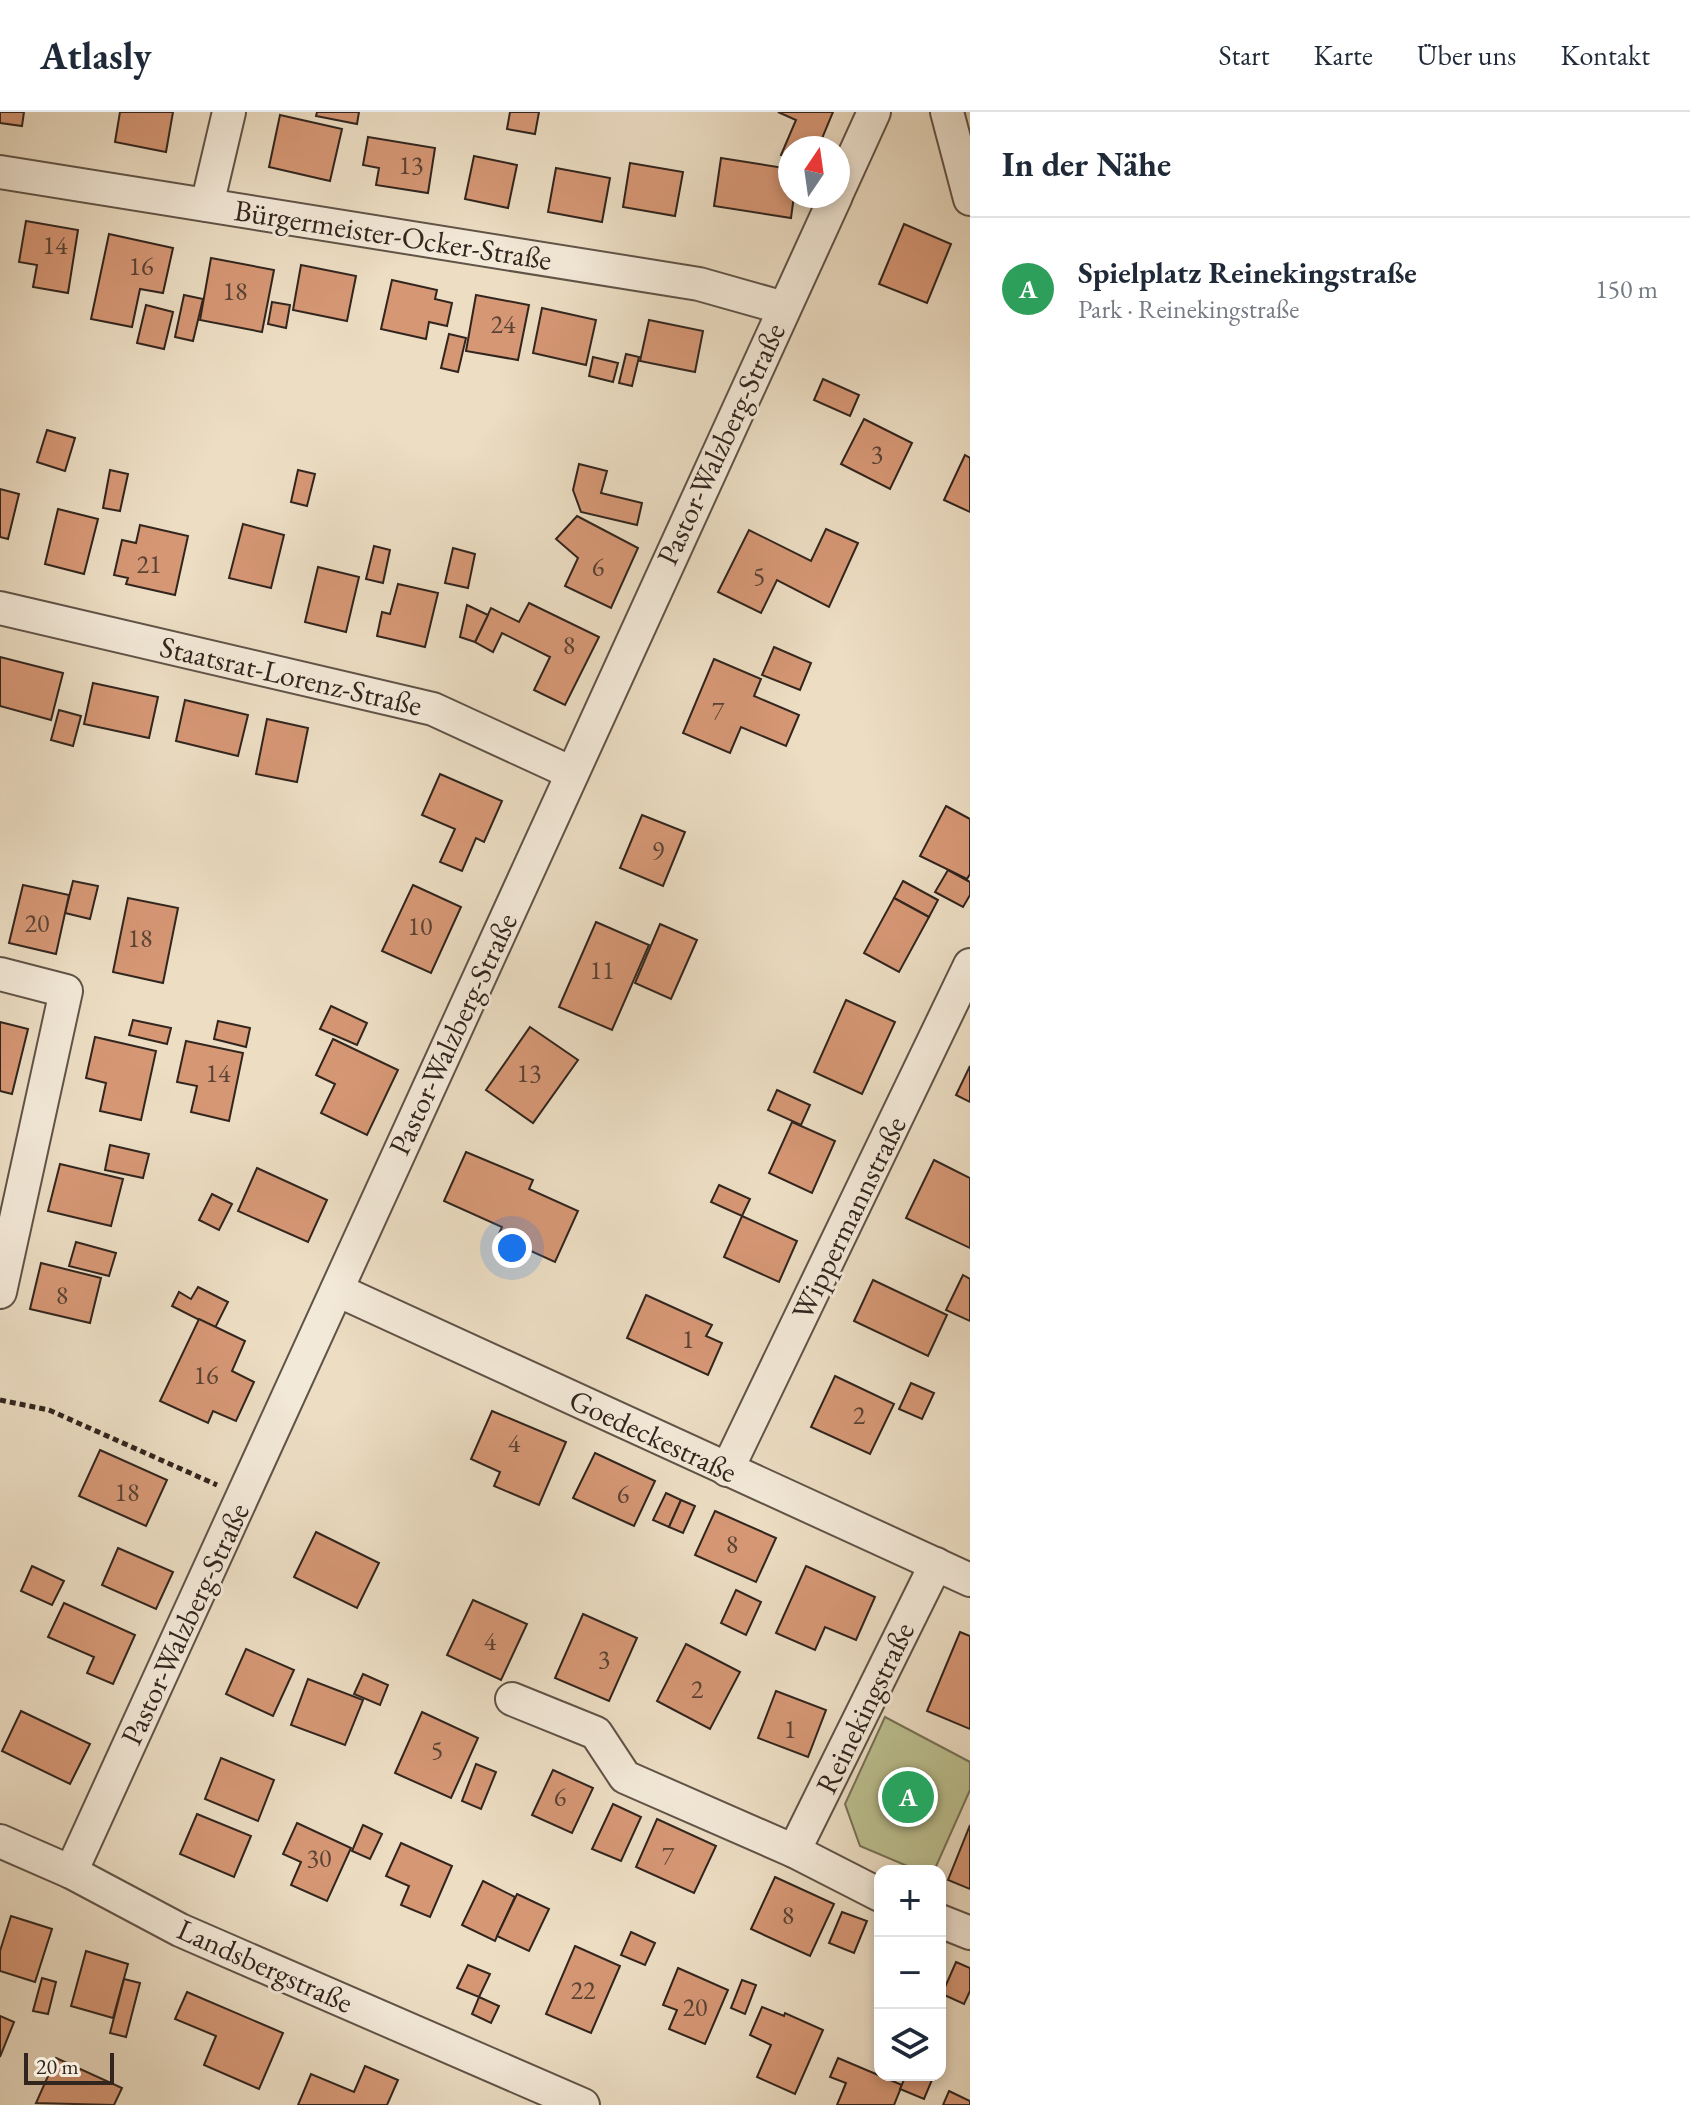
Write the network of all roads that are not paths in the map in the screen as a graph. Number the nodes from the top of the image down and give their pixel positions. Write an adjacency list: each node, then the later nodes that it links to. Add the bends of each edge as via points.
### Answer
1 (229, 112): 7 (street)
2 (874, 112): 4 (street, Pastor-Walzberg-Straße)
3 (947, 112): 6 (street)
4 (850, 165)
5 (0, 172): 7 (street, Bürgermeister-Ocker-Straße)
6 (970, 199)
7 (207, 205): 9 (street, Bürgermeister-Ocker-Straße, via 699,284)
8 (830, 208): 9 (street, Pastor-Walzberg-Straße)
9 (784, 308): 11 (street, Pastor-Walzberg-Straße)
10 (0, 608): 11 (street, Staatsrat-Lorenz-Straße, via 433,709)
11 (572, 773): 14 (street, Pastor-Walzberg-Straße)
12 (970, 965): 16 (street, Wippermannstraße)
13 (0, 974): 15 (street, via 66,991)
14 (337, 1290): 16 (street, Goedeckestraße); 22 (street, Pastor-Walzberg-Straße)
15 (0, 1292)
16 (727, 1470): 17 (street, Goedeckestraße)
17 (936, 1564): 18 (street, Goedeckestraße); 21 (street, Reinekingstraße)
18 (970, 1580)
19 (512, 1699): 21 (street, via 596,1733 625,1777)
20 (0, 1841): 22 (street, Landsbergstraße)
21 (794, 1851): 23 (street)
22 (71, 1872): 26 (street, Landsbergstraße, via 180,1930)
23 (874, 1892)
24 (946, 1923): 25 (street)
25 (970, 1933)
26 (528, 2094): 27 (street, Landsbergstraße)
27 (583, 2105)

